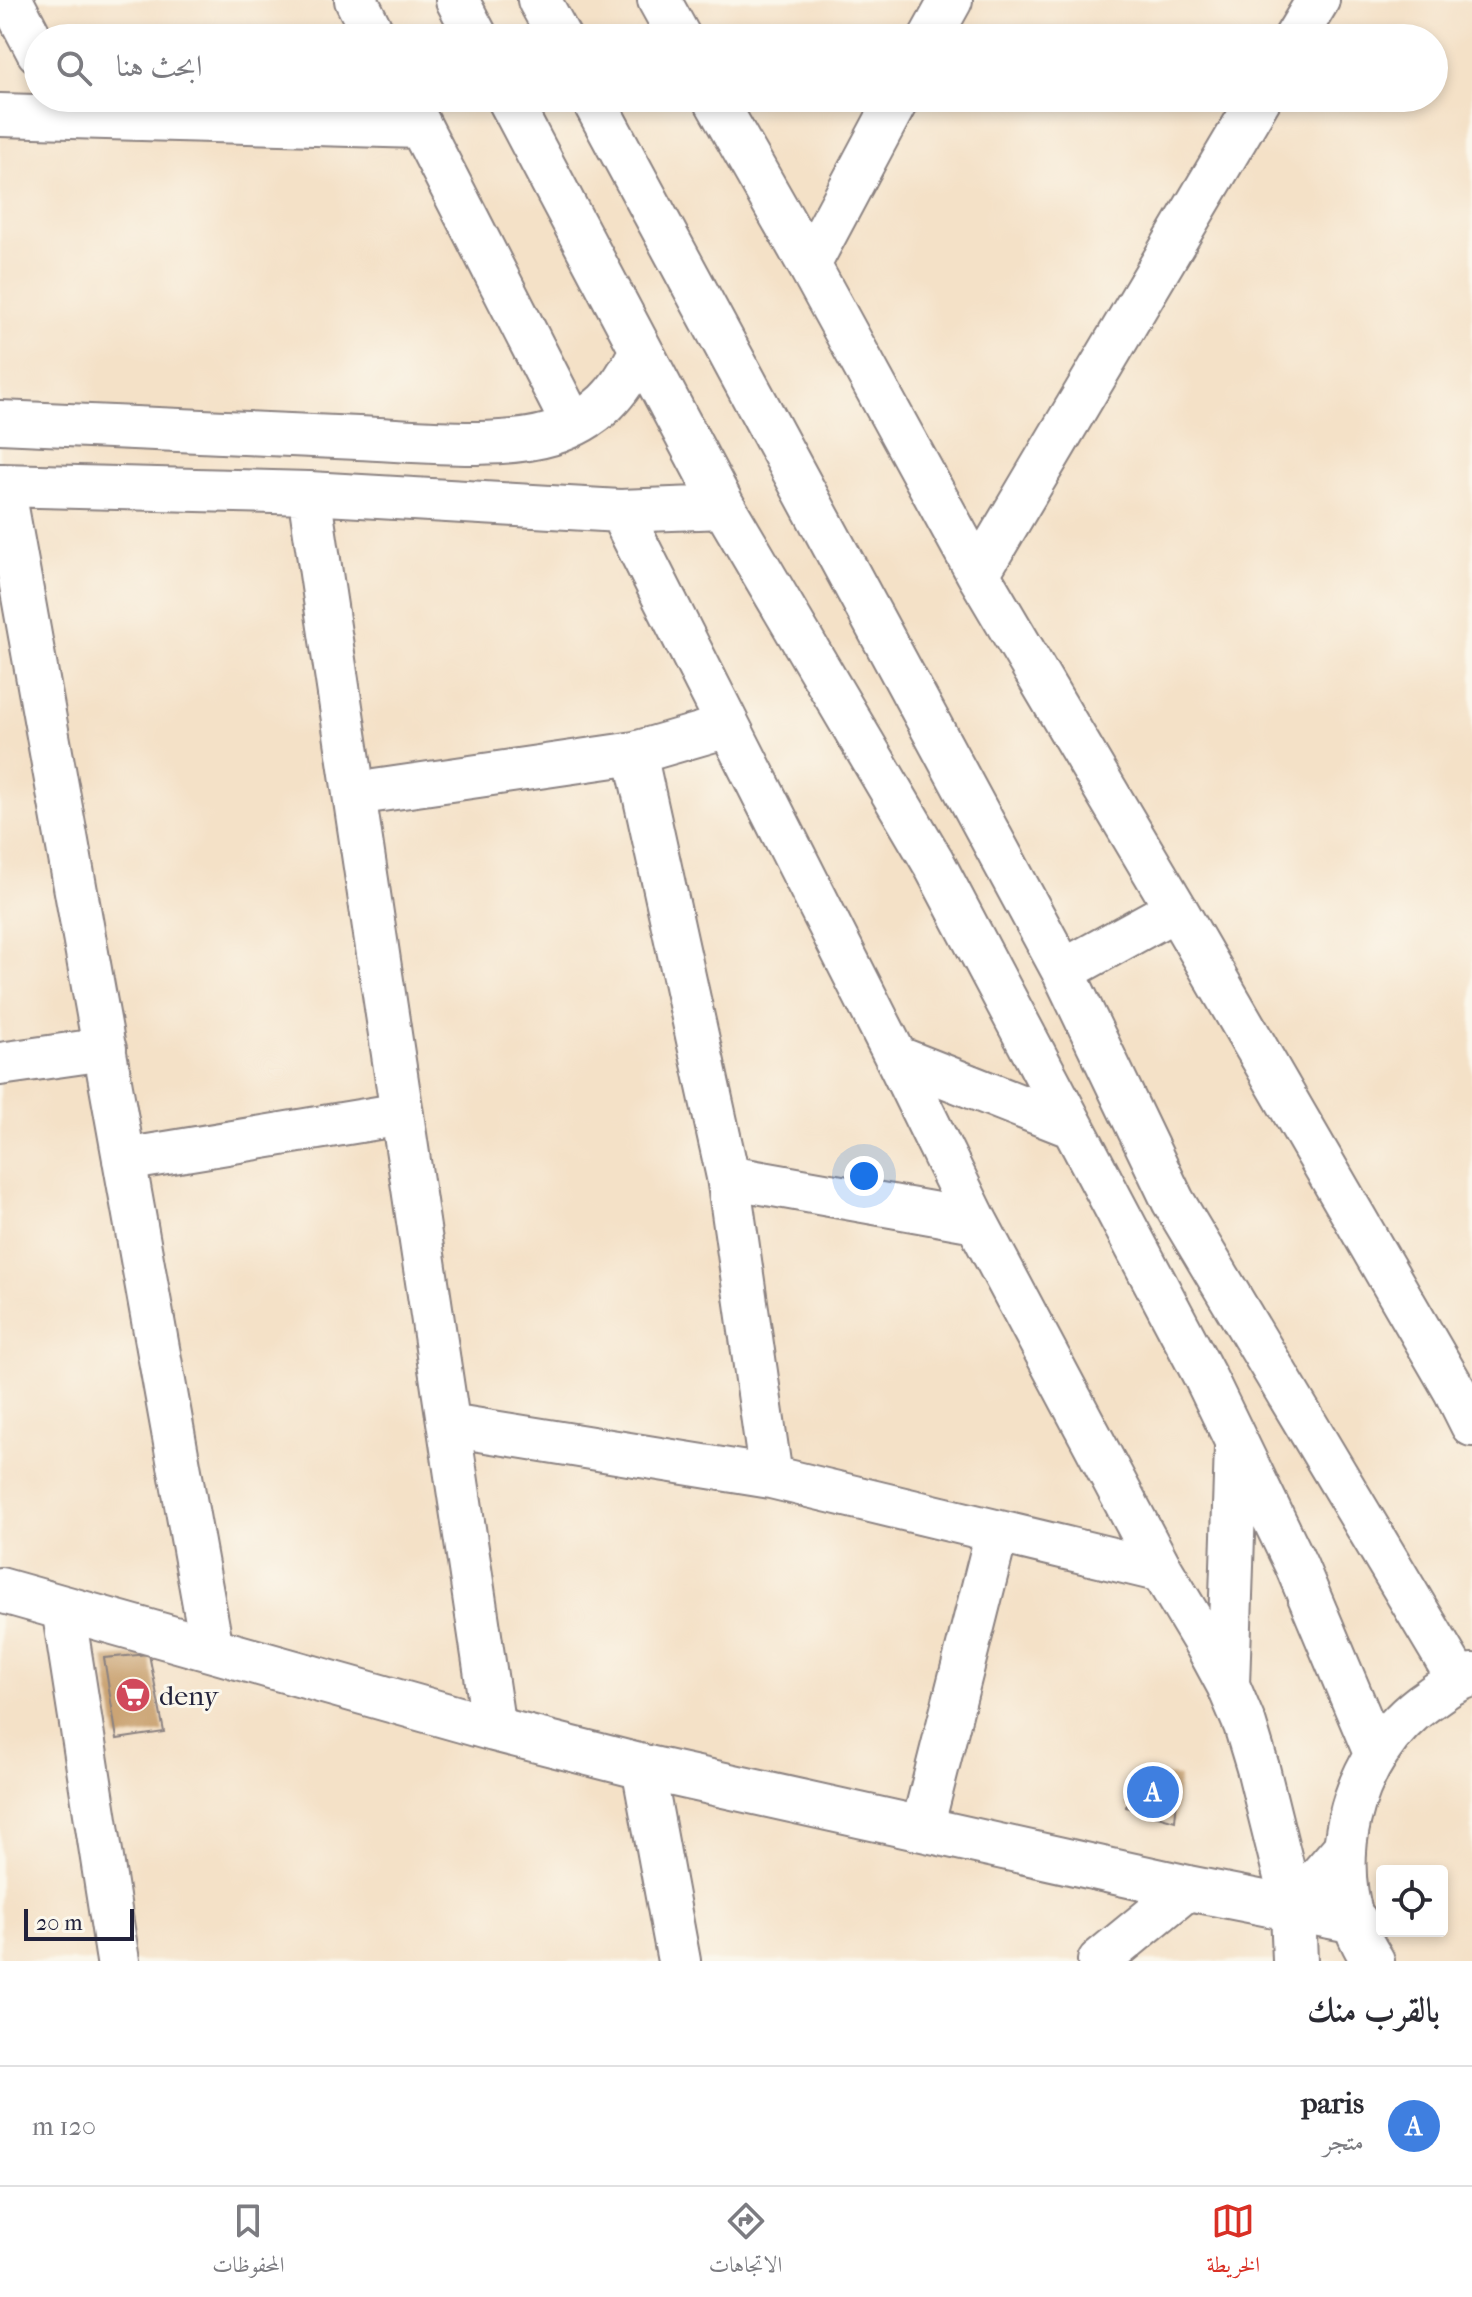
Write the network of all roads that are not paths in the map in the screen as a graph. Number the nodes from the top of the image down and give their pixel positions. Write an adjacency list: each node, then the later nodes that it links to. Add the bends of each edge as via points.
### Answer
1 (11, 0): 14 (street)
2 (356, 0): 8 (street)
3 (457, 0): 9 (street)
4 (539, 0): 10 (street)
5 (659, 0): 11 (street)
6 (951, 0): 12 (street)
7 (1318, 0): 13 (street)
8 (368, 24)
9 (470, 24)
10 (552, 24)
11 (672, 24)
12 (938, 24)
13 (1303, 24)
14 (24, 25)
15 (29, 112): 23 (street)
16 (344, 112): 22 (street)
17 (515, 112): 25 (street)
18 (600, 112): 39 (street)
19 (722, 112): 24 (street)
20 (891, 112): 24 (street)
21 (1252, 112): 34 (street)
22 (413, 113): 27 (street)
23 (0, 115)
24 (809, 265): 34 (street)
25 (641, 350): 27 (street, via 610,400); 32 (street)
26 (0, 422): 28 (street)
27 (573, 425): 28 (street, via 527,439 491,441)
28 (149, 429): 30 (street)
29 (2, 485): 30 (street); 40 (street)
30 (152, 490): 31 (street)
31 (309, 493): 33 (street); 37 (street)
32 (724, 507): 33 (street); 44 (street, via 933,862)
33 (620, 511): 35 (street)
34 (978, 574): 38 (street)
35 (728, 726): 36 (street); 41 (street)
36 (635, 753): 37 (street); 46 (street)
37 (354, 794): 43 (street)
38 (1176, 909): 39 (street); 49 (street)
39 (1063, 971): 58 (street, via 1173,1201)
40 (105, 1049): 42 (street); 45 (street)
41 (896, 1057): 44 (street); 47 (street)
42 (0, 1064)
43 (402, 1114): 45 (street); 50 (street)
44 (1073, 1127): 51 (street)
45 (124, 1160): 57 (street)
46 (728, 1177): 47 (street); 52 (street)
47 (976, 1221): 54 (street)
48 (1472, 1352): 49 (street)
49 (1463, 1408)
50 (449, 1425): 52 (street); 60 (street)
51 (1236, 1442): 59 (street); 61 (street, via 1302,1578)
52 (771, 1477): 53 (street)
53 (997, 1532): 54 (street); 63 (street)
54 (1162, 1571): 59 (street)
55 (0, 1590): 56 (street)
56 (63, 1608): 57 (street); 68 (street)
57 (212, 1649): 60 (street)
58 (1465, 1677): 61 (street, via 1411,1711)
59 (1228, 1685): 66 (street, via 1258,1768)
60 (494, 1729): 62 (street)
61 (1375, 1753): 64 (street, via 1353,1799)
62 (643, 1767): 63 (street); 69 (street)
63 (922, 1828): 65 (street)
64 (1344, 1850): 66 (street); 67 (street)
65 (1188, 1888): 66 (street); 70 (street)
66 (1293, 1909): 67 (street); 71 (street)
67 (1355, 1921): 72 (street)
68 (118, 1961)
69 (679, 1961)
70 (1099, 1961)
71 (1295, 1961)
72 (1373, 1961)

